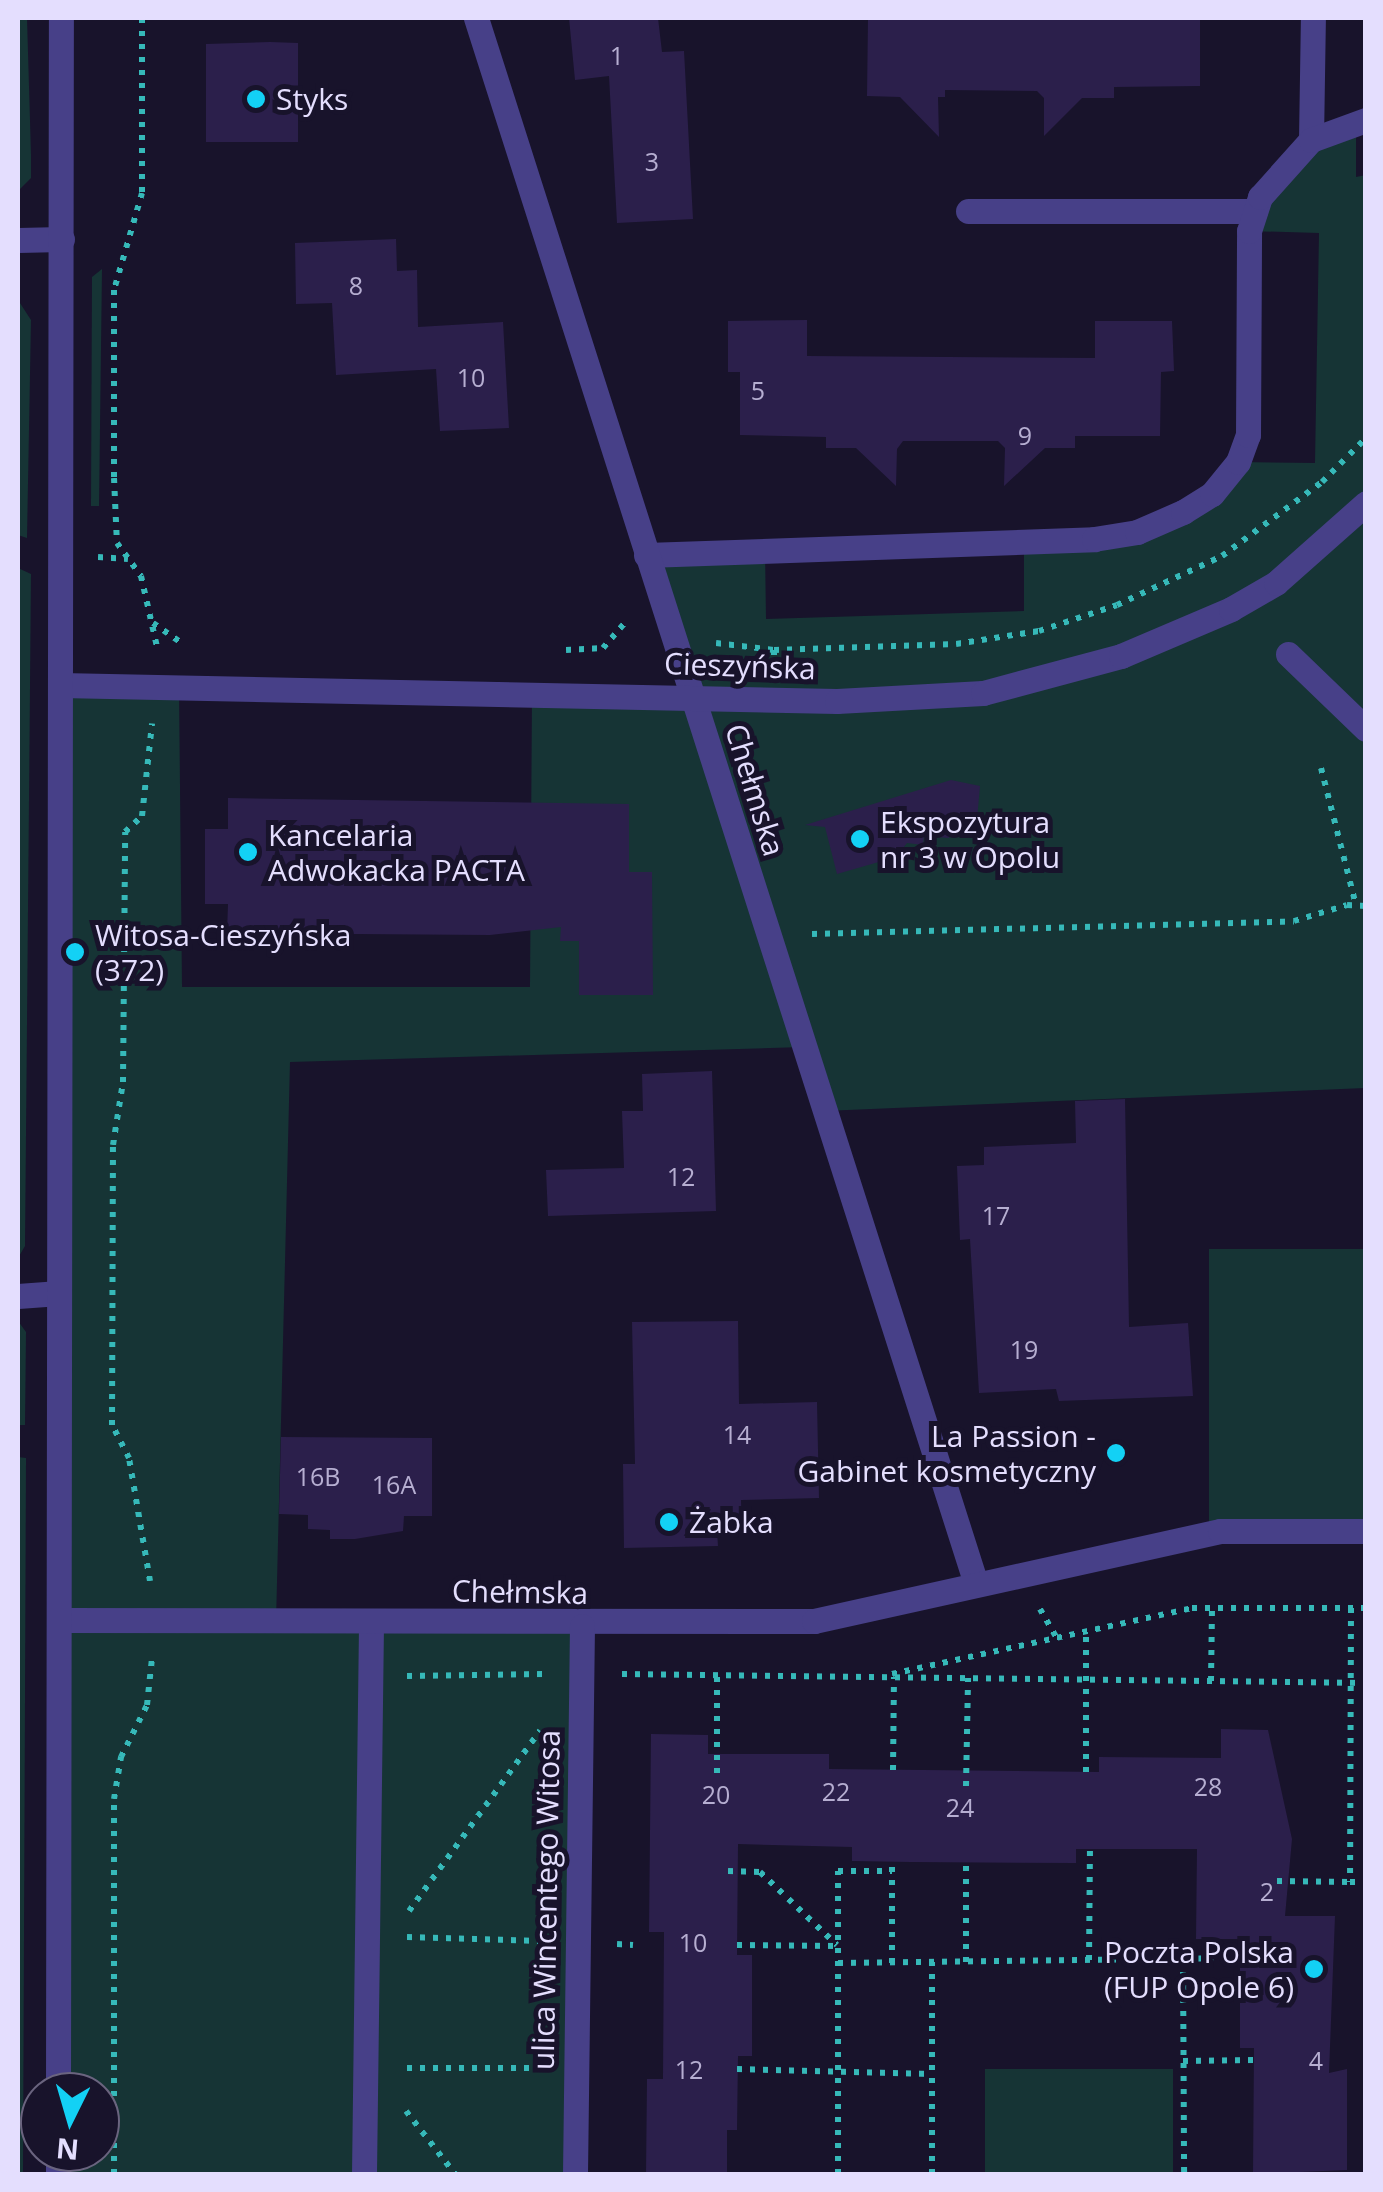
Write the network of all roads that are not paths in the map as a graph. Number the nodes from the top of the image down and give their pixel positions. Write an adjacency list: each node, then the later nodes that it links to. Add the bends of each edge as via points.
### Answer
1 (62, 18): 8 (street)
2 (476, 18): 11 (street, Chełmska)
3 (1313, 18): 5 (street)
4 (1366, 120): 5 (street)
5 (1311, 140): 7 (street, via 1283,166)
6 (968, 211): 7 (street)
7 (1255, 212): 11 (street, via 1249,231 1248,434 1238,462 1212,494 1183,512 1137,532 1094,539)
8 (62, 238): 9 (street); 13 (street)
9 (18, 240)
10 (1366, 504): 14 (street, Cieszyńska, via 1276,583 1231,609 1054,677 914,700)
11 (646, 554): 14 (street, Chełmska)
12 (1288, 654): 15 (street)
13 (60, 685): 14 (street, Cieszyńska); 16 (street)
14 (692, 696): 19 (street, Chełmska)
15 (1366, 729)
16 (60, 1293): 17 (street); 20 (street)
17 (18, 1296)
18 (1366, 1531): 19 (street, Chełmska, via 1220,1531)
19 (975, 1581): 22 (street, Chełmska, via 814,1622)
20 (59, 1620): 21 (street, Chełmska); 23 (street)
21 (371, 1623): 22 (street, Chełmska); 24 (street)
22 (582, 1626): 25 (street, ulica Wincentego Witosa)
23 (58, 2072)
24 (364, 2174)
25 (574, 2174)

